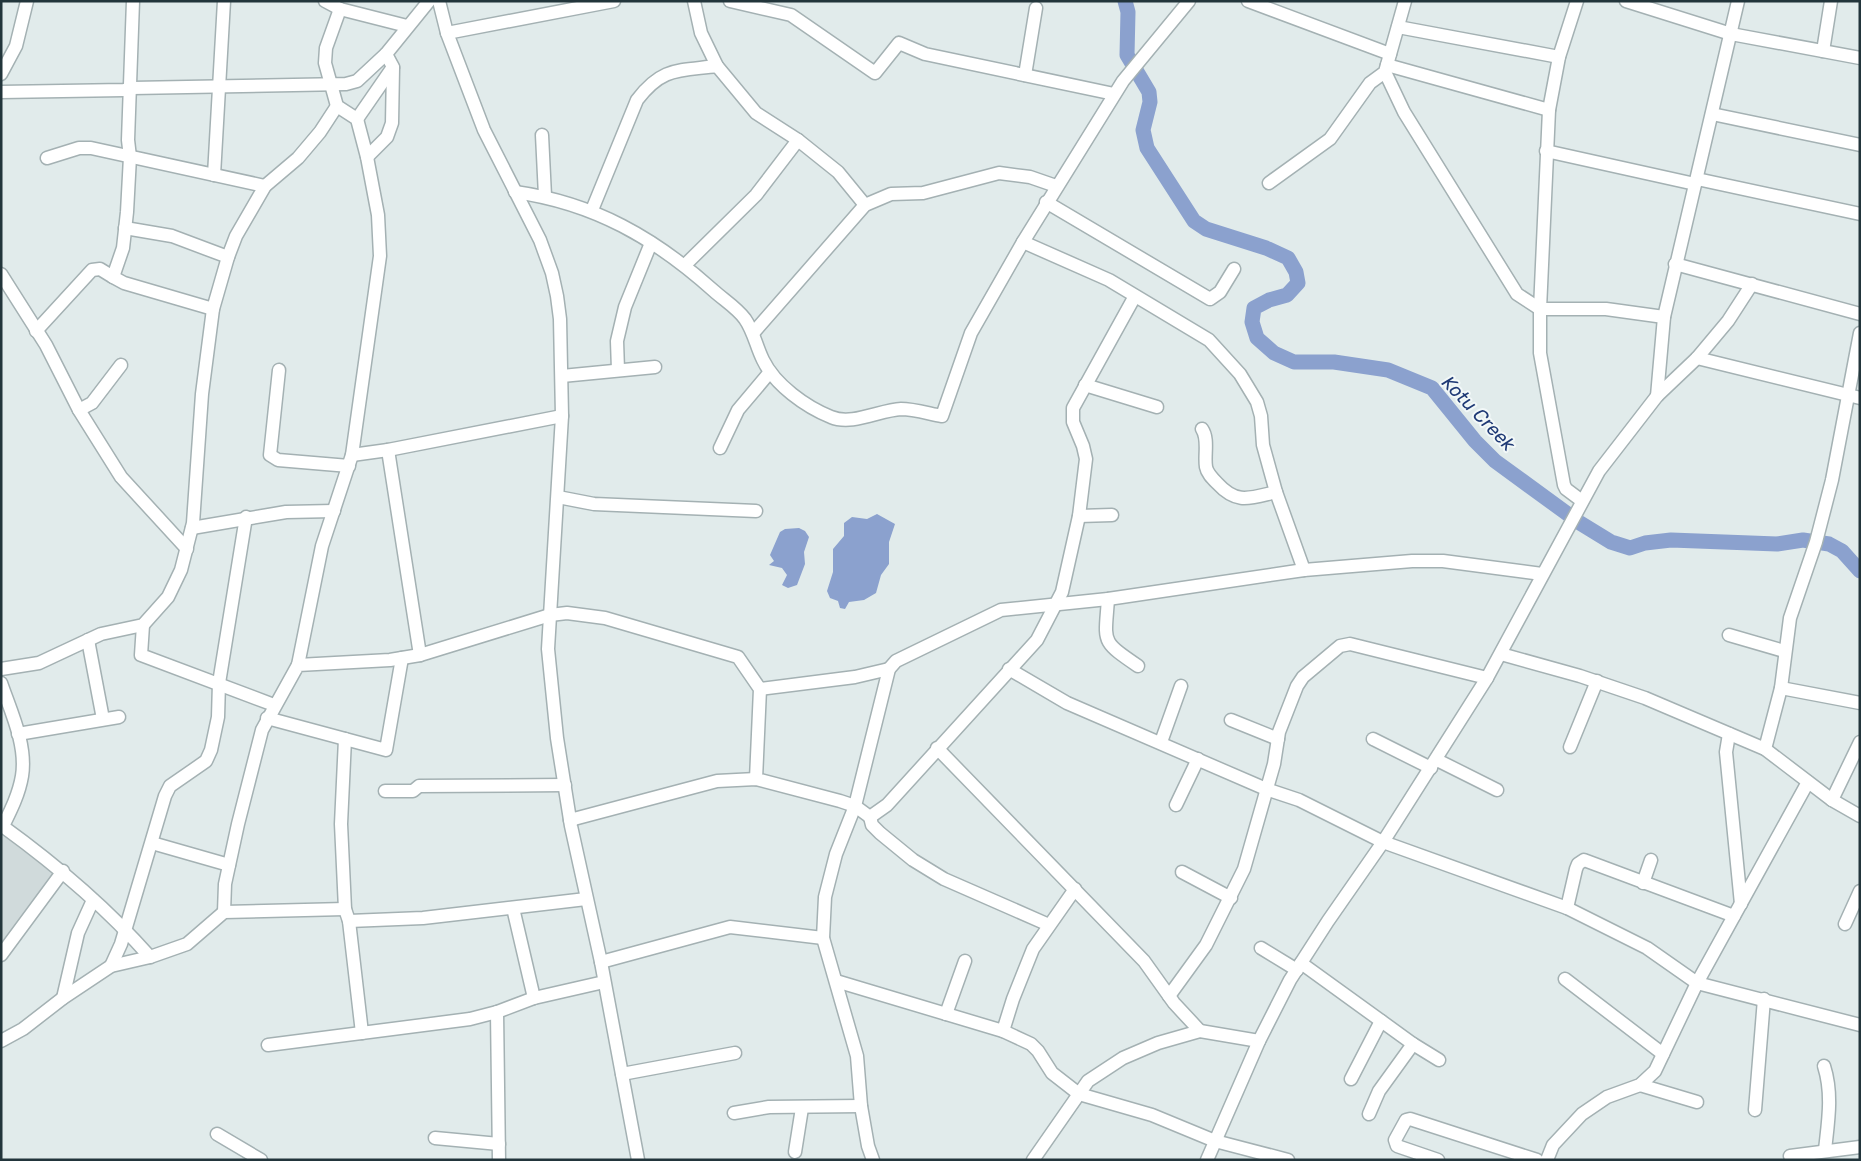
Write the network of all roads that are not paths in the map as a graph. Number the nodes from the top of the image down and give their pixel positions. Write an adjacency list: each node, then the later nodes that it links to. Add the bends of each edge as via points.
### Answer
1 (27, 1): 30 (street, via 16,46)
2 (133, 1): 34 (street)
3 (224, 1): 32 (street)
4 (325, 1): 18 (street)
5 (428, 1): 19 (street)
6 (439, 1): 21 (street)
7 (614, 1): 21 (street)
8 (694, 1): 29 (street, via 702,33)
9 (730, 1): 31 (street, via 791,15 875,72 899,43 924,54)
10 (1189, 1): 36 (street)
11 (1248, 1): 27 (street)
12 (1405, 1): 20 (street)
13 (1577, 1): 25 (street)
14 (1626, 1): 22 (street)
15 (1738, 1): 22 (street)
16 (1831, 1): 23 (street)
17 (1036, 8): 31 (street)
18 (340, 9): 19 (street); 33 (street, via 326,48 325,63)
19 (407, 26): 24 (street)
20 (1398, 27): 25 (street); 27 (street)
21 (446, 32): 53 (street, via 484,130)
22 (1731, 34): 23 (street); 39 (street)
23 (1823, 51): 26 (street)
24 (386, 54): 28 (street); 33 (street, via 357,81)
25 (1559, 57): 38 (street)
26 (1860, 58)
27 (1388, 63): 38 (street); 50 (street, via 1330,139); 71 (street, via 1404,112 1517,294)
28 (393, 66): 40 (street); 46 (street, via 392,123 387,137)
29 (717, 66): 42 (street, via 756,114); 57 (street, via 666,73 647,88 637,100)
30 (1, 74)
31 (1025, 75): 36 (street)
32 (220, 85): 33 (street); 34 (street); 48 (street)
33 (333, 85): 37 (street)
34 (132, 88): 35 (street); 45 (street)
35 (1, 92)
36 (1114, 94): 52 (street)
37 (337, 106): 40 (street); 51 (street, via 298,158)
38 (1549, 110): 44 (street)
39 (1712, 114): 43 (street); 49 (street)
40 (357, 119): 46 (street)
41 (542, 134): 54 (street)
42 (798, 140): 56 (street, via 838,172); 64 (street, via 756,195)
43 (1860, 145)
44 (1546, 151): 49 (street); 71 (street)
45 (130, 157): 47 (street, via 79,148); 48 (street); 59 (street)
46 (367, 157): 93 (street, via 378,215 380,256)
47 (48, 158)
48 (214, 175): 51 (street)
49 (1696, 182): 58 (street); 63 (street)
50 (1269, 183)
51 (264, 186): 62 (street)
52 (1056, 186): 55 (street); 56 (street, via 1030,177 999,173 923,193 891,194)
53 (515, 192): 54 (street); 83 (street, via 540,240 552,273 560,319)
54 (545, 196): 57 (street)
55 (1046, 202): 60 (street); 65 (street, via 1210,299 1220,292)
56 (865, 205): 75 (street)
57 (592, 210): 61 (street)
58 (1860, 214)
59 (125, 228): 62 (street, via 172,236); 67 (street, via 123,248)
60 (1023, 242): 69 (street, via 1109,280); 82 (street, via 971,333 942,416 902,409 846,420 833,418 814,409)
61 (651, 243): 64 (street); 81 (street, via 625,307 617,341)
62 (228, 257): 70 (street)
63 (1675, 264): 68 (street); 73 (street)
64 (685, 265): 75 (street, via 743,317)
65 (1234, 269)
66 (1, 274): 74 (street)
67 (113, 277): 70 (street); 74 (street, via 100,269 92,270)
68 (1752, 284): 72 (street); 77 (street, via 1728,321)
69 (1135, 296): 84 (street); 94 (street, via 1209,340 1240,374 1257,402 1262,445)
70 (213, 309): 102 (street, via 202,394)
71 (1540, 309): 73 (street, via 1606,309); 96 (street, via 1540,353 1564,485)
72 (1860, 314)
73 (1664, 316): 85 (street)
74 (36, 331): 88 (street)
75 (754, 332): 82 (street)
76 (1860, 333): 86 (street)
77 (1697, 358): 85 (street); 86 (street)
78 (121, 365): 88 (street, via 92,403)
79 (655, 367): 81 (street)
80 (280, 370): 93 (street, via 270,455 278,460)
81 (618, 370): 83 (street)
82 (770, 372): 91 (street, via 738,410)
83 (562, 376): 89 (street)
84 (1085, 385): 87 (street); 100 (street, via 1071,415 1086,459)
85 (1657, 396): 96 (street, via 1599,471)
86 (1854, 397): 112 (street, via 1816,542 1790,618)
87 (1157, 406)
88 (79, 410): 103 (street, via 120,477)
89 (562, 416): 92 (street); 95 (street)
90 (1202, 429): 94 (street, via 1206,438 1206,469 1226,493 1243,499)
91 (720, 448)
92 (388, 450): 93 (street); 113 (street)
93 (350, 460): 97 (street)
94 (1276, 492): 104 (street)
95 (558, 497): 98 (street, via 594,504); 108 (street)
96 (1579, 507): 105 (street)
97 (334, 511): 101 (street); 116 (street, via 322,546)
98 (756, 511)
99 (1112, 515): 100 (street)
100 (1080, 516): 107 (street, via 1062,592)
101 (246, 517): 102 (street); 124 (street)
102 (192, 528): 103 (street)
103 (187, 549): 109 (street, via 182,570 168,596)
104 (1304, 570): 105 (street, via 1443,560); 106 (street)
105 (1542, 574): 114 (street)
106 (1108, 599): 107 (street); 117 (street, via 1106,640 1114,650)
107 (1056, 604): 119 (street, via 1000,610 896,661); 120 (street, via 1037,640)
108 (550, 615): 113 (street); 127 (street, via 567,613 605,618 738,657); 148 (street, via 550,682)
109 (142, 625): 111 (street); 124 (street, via 142,655)
110 (1729, 634): 112 (street)
111 (88, 640): 118 (street, via 40,663); 132 (street)
112 (1784, 650): 126 (street)
113 (420, 654): 115 (street)
114 (1501, 654): 121 (street); 122 (street)
115 (402, 658): 116 (street); 136 (street, via 386,750)
116 (298, 665): 129 (street)
117 (1138, 666)
118 (1, 669)
119 (890, 669): 127 (street, via 855,678); 154 (street)
120 (1009, 669): 139 (street, via 1067,703); 142 (street)
121 (1487, 678): 137 (street, via 1345,644 1316,665 1296,686); 145 (street)
122 (1597, 681): 135 (street); 141 (street)
123 (1, 683): 134 (street)
124 (219, 683): 129 (street); 160 (street, via 218,716 211,750 206,761 170,786)
125 (1181, 686): 139 (street)
126 (1781, 688): 128 (street); 143 (street)
127 (760, 689): 146 (street)
128 (1860, 703)
129 (274, 705): 131 (street)
130 (119, 717): 132 (street)
131 (267, 718): 136 (street); 162 (street, via 252,765)
132 (104, 719): 134 (street)
133 (1231, 720): 137 (street)
134 (18, 734): 158 (street, via 22,778)
135 (1729, 734): 143 (street); 171 (street, via 1726,752)
136 (346, 739): 175 (street, via 341,824)
137 (1278, 739): 149 (street)
138 (1373, 739): 145 (street)
139 (1161, 742): 144 (street)
140 (1860, 742): 152 (street)
141 (1570, 747)
142 (937, 748): 156 (street, via 887,805); 166 (street)
143 (1765, 749): 147 (street)
144 (1198, 758): 149 (street); 153 (street)
145 (1434, 764): 150 (street); 159 (street)
146 (756, 780): 154 (street); 157 (street, via 717,781)
147 (1808, 782): 152 (street); 171 (street)
148 (565, 785): 151 (street, via 419,786 412,791); 157 (street)
149 (1266, 789): 159 (street, via 1299,800); 168 (street, via 1244,869)
150 (1496, 790)
151 (385, 791)
152 (1832, 800): 155 (street)
153 (1176, 804)
154 (855, 806): 156 (street); 180 (street, via 836,854 825,897)
155 (1860, 816)
156 (870, 817): 178 (street, via 880,834 944,879)
157 (570, 820): 169 (street)
158 (2, 826): 163 (street)
159 (1383, 842): 173 (street); 187 (street)
160 (152, 843): 162 (street); 179 (street)
161 (1651, 860): 165 (street)
162 (229, 865): 174 (street)
163 (63, 871): 170 (street); 182 (street)
164 (1182, 872): 168 (street)
165 (1643, 883): 173 (street, via 1584,860 1576,869); 176 (street)
166 (1075, 888): 178 (street); 192 (street, via 1144,961)
167 (1860, 891): 177 (street)
168 (1231, 898): 192 (street, via 1206,945)
169 (586, 899): 172 (street); 184 (street)
170 (93, 900): 179 (street); 193 (street, via 78,933)
171 (1741, 904): 176 (street)
172 (513, 908): 175 (street, via 422,918); 194 (street)
173 (1567, 908): 191 (street, via 1647,948)
174 (224, 912): 175 (street); 183 (street, via 187,944)
175 (347, 915): 202 (street)
176 (1734, 916): 191 (street)
177 (1845, 924)
178 (1049, 925): 200 (street, via 1028,961)
179 (126, 929): 183 (street); 186 (street)
180 (823, 938): 184 (street, via 730,927); 189 (street)
181 (1261, 948): 187 (street)
182 (1, 955)
183 (150, 957): 186 (street)
184 (601, 962): 190 (street)
185 (965, 962): 197 (street)
186 (111, 966): 193 (street)
187 (1299, 966): 198 (street); 203 (street)
188 (1566, 979): 208 (street)
189 (836, 981): 197 (street); 216 (street, via 858,1056)
190 (604, 982): 194 (street); 211 (street)
191 (1697, 983): 195 (street); 208 (street)
192 (1169, 996): 201 (street)
193 (63, 998): 204 (street, via 23,1029)
194 (534, 998): 196 (street)
195 (1764, 999): 199 (street); 218 (street)
196 (496, 1012): 202 (street, via 470,1019); 224 (street)
197 (946, 1014): 200 (street)
198 (1381, 1021): 205 (street); 212 (street)
199 (1860, 1025)
200 (1003, 1031): 214 (street, via 1030,1044 1052,1073)
201 (1200, 1031): 203 (street); 214 (street, via 1158,1043 1123,1058 1093,1076)
202 (362, 1034): 206 (street)
203 (1259, 1040): 223 (street)
204 (1, 1041)
205 (1414, 1044): 209 (street); 220 (street, via 1379,1092)
206 (268, 1045)
207 (734, 1053): 211 (street)
208 (1663, 1054): 213 (street, via 1655,1071)
209 (1439, 1060)
210 (1824, 1066): 226 (street, via 1829,1111)
211 (622, 1074): 231 (street)
212 (1351, 1079)
213 (1640, 1085): 215 (street); 238 (street, via 1607,1097 1582,1114 1554,1145)
214 (1079, 1094): 223 (street, via 1152,1115); 233 (street)
215 (1697, 1102)
216 (861, 1106): 217 (street); 232 (street)
217 (802, 1108): 219 (street); 227 (street)
218 (1755, 1110)
219 (734, 1113)
220 (1369, 1114)
221 (217, 1134): 229 (street)
222 (435, 1138): 224 (street)
223 (1215, 1141): 234 (street); 235 (street)
224 (499, 1144): 230 (street)
225 (1860, 1147): 226 (street)
226 (1825, 1150): 228 (street)
227 (794, 1152)
228 (1790, 1156)
229 (261, 1160)
230 (499, 1160)
231 (638, 1160)
232 (873, 1160)
233 (1033, 1160)
234 (1207, 1160)
235 (1288, 1160)
236 (1438, 1160): 237 (street, via 1397,1146 1396,1140 1406,1120)
237 (1536, 1160)
238 (1547, 1160)

